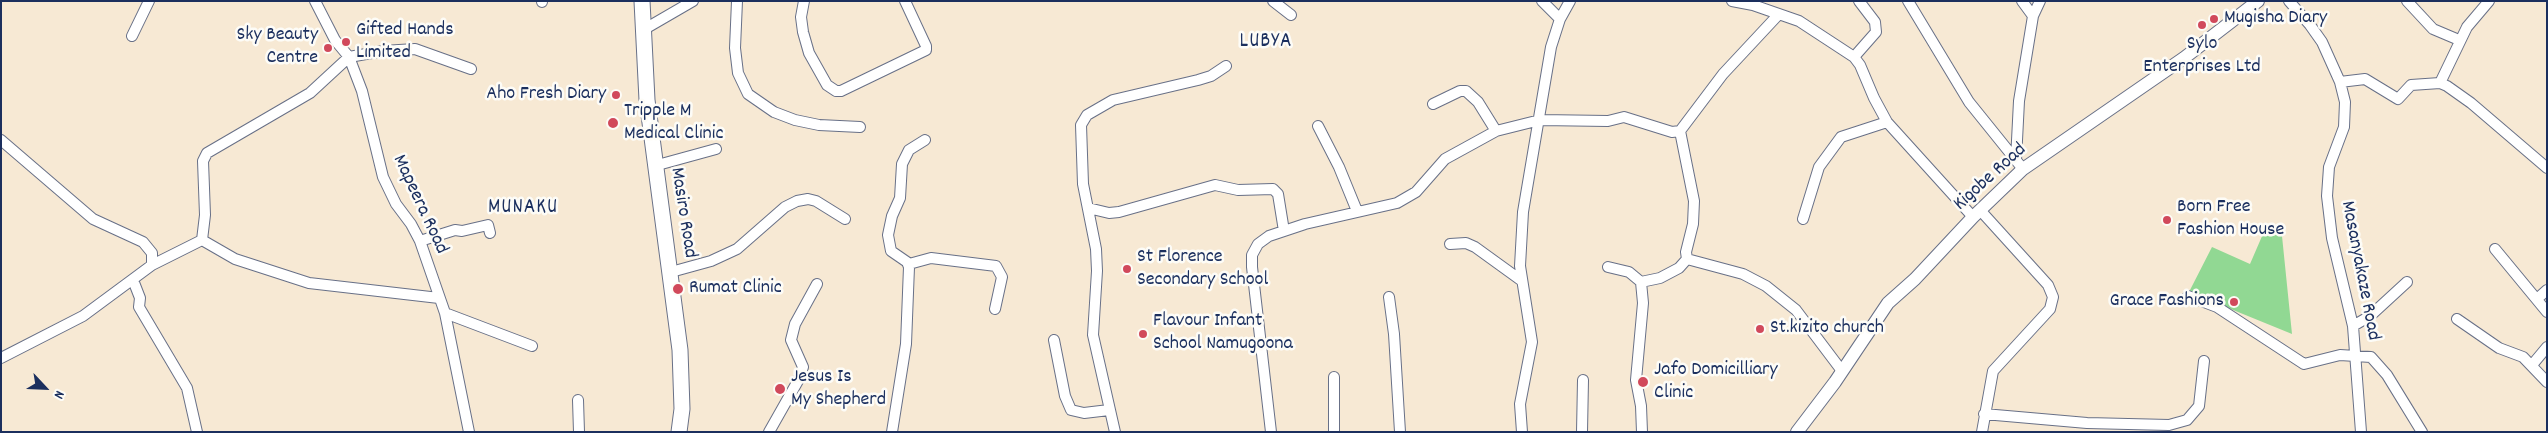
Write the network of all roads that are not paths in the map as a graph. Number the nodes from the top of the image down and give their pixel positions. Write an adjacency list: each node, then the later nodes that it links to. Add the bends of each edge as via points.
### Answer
1 (148, 1): 26 (street)
2 (315, 1): 28 (street, Mapeera Road, via 335,40)
3 (642, 1): 25 (main road, Masiro Road)
4 (693, 1): 25 (street)
5 (737, 1): 38 (street, via 735,48 738,73 748,94 774,112 796,120)
6 (804, 1): 7 (street, via 801,17 809,53 827,85 836,91 926,50)
7 (905, 1)
8 (1273, 1): 22 (street)
9 (1542, 1): 24 (street)
10 (1570, 1): 24 (street)
11 (1732, 1): 20 (street)
12 (1859, 1): 29 (street, via 1875,22 1876,32)
13 (1908, 1): 44 (street, via 1969,102)
14 (2022, 1): 23 (street)
15 (2040, 1): 23 (street)
16 (2258, 1): 44 (street, Kigobe Road, via 2184,58)
17 (2289, 1): 32 (street, Masanyakaze Road, via 2322,42)
18 (2407, 1): 27 (street, via 2433,29)
19 (2489, 1): 27 (street)
20 (1759, 4): 21 (street)
21 (1779, 14): 29 (street, via 1814,29); 40 (street, via 1723,74)
22 (1291, 15)
23 (2033, 16): 44 (street, via 2019,101)
24 (1560, 19): 35 (street, via 1551,47)
25 (643, 30): 45 (main road, Masiro Road)
26 (132, 36)
27 (2460, 40): 33 (street)
28 (349, 57): 31 (street, via 415,49); 54 (street, via 310,93 207,152 203,161 205,208); 55 (street, Mapeera Road, via 362,91 383,177)
29 (1854, 57): 36 (street)
30 (1226, 66): 47 (street, via 1198,80 1113,100 1087,115 1080,133)
31 (471, 70)
32 (2340, 82): 33 (street, via 2365,79 2398,99 2411,85); 77 (street, Masanyakaze Road, via 2344,127 2331,157 2327,196 2332,238)
33 (2440, 83): 46 (street, via 2471,103)
34 (1433, 104): 39 (street, via 1466,91 1478,102)
35 (1540, 120): 39 (street); 40 (street, via 1608,121 1629,117 1666,131); 64 (street, via 1523,212)
36 (1887, 122): 49 (street); 51 (street, via 1841,137 1818,167)
37 (1318, 126): 48 (street)
38 (860, 127)
39 (1496, 131): 48 (street, via 1445,159 1409,197 1397,203)
40 (1680, 131): 58 (street, via 1694,201)
41 (1, 140): 60 (street, via 93,219 142,242 152,253)
42 (926, 140): 59 (street, via 909,150 902,164 900,198 888,235 891,251)
43 (716, 149): 45 (street)
44 (2020, 165): 49 (street, Kigobe Road)
45 (654, 166): 62 (main road, Masiro Road)
46 (2547, 168)
47 (1088, 208): 52 (street, via 1109,214 1215,184 1238,190 1273,189 1278,194); 90 (street, via 1097,271 1093,335)
48 (1357, 211): 52 (street)
49 (1976, 213): 85 (street, Kigobe Road, via 1915,279 1888,303); 91 (street, via 2048,285 2053,297 2050,309 1993,371)
50 (845, 219): 62 (street, via 816,201 797,201 785,207 736,249 711,261)
51 (1803, 219)
52 (1284, 231): 99 (street, via 1269,236 1258,244 1252,254)
53 (490, 233): 55 (street, via 488,225 462,232 455,230)
54 (202, 240): 60 (street); 71 (street, via 236,259 309,283)
55 (420, 241): 71 (street, Mapeera Road)
56 (1450, 244): 64 (street, via 1466,243 1476,247)
57 (2495, 249): 72 (street)
58 (1687, 259): 65 (street, via 1679,268 1660,278); 85 (street, via 1743,274 1766,286 1796,310)
59 (909, 264): 73 (street, via 931,258 996,266 1002,276); 97 (street, via 906,344)
60 (152, 265): 63 (street)
61 (1608, 267): 65 (street, via 1629,272)
62 (671, 272): 95 (main road, Masiro Road, via 680,350 682,409)
63 (132, 280): 82 (street, via 83,316); 92 (street, via 140,298 139,307 186,388)
64 (1522, 281): 102 (street, via 1532,342 1520,404)
65 (1641, 282): 104 (street, via 1643,303 1636,380)
66 (2408, 282): 77 (street, via 2370,316)
67 (817, 284): 96 (street, via 795,324 791,340 803,367)
68 (2547, 290): 72 (street)
69 (2188, 296): 81 (street, Masanyakaze Road, via 2217,307 2304,364 2340,355)
70 (1389, 297): 101 (street)
71 (439, 298): 75 (street, Mapeera Road)
72 (2537, 298): 74 (street)
73 (995, 309)
74 (2547, 312)
75 (445, 314): 79 (street); 93 (street, Mapeera Road)
76 (2457, 319): 84 (street, via 2499,348 2523,356)
77 (2353, 326): 81 (street, Masanyakaze Road)
78 (1054, 340): 90 (street, via 1071,410 1084,413)
79 (532, 346)
80 (2547, 347): 84 (street)
81 (2357, 357): 107 (street, Masanyakaze Road); 108 (street, Masanyakaze Road, via 2371,357 2387,375)
82 (1, 358)
83 (2204, 361): 91 (street, via 2199,406 2186,420 2169,424 2087,423)
84 (2532, 364): 88 (street)
85 (1842, 371): 105 (street, Kigobe Road)
86 (1334, 377): 100 (street)
87 (1583, 380): 103 (street)
88 (2547, 382)
89 (578, 400): 94 (street)
90 (1109, 410): 98 (street)
91 (1984, 414): 106 (street)
92 (197, 432)
93 (469, 432)
94 (579, 432)
95 (679, 432)
96 (769, 432)
97 (892, 432)
98 (1115, 432)
99 (1270, 432)
100 (1334, 432)
101 (1400, 432)
102 (1522, 432)
103 (1582, 432)
104 (1642, 432)
105 (1797, 432)
106 (1982, 432)
107 (2361, 432)
108 (2422, 432)

